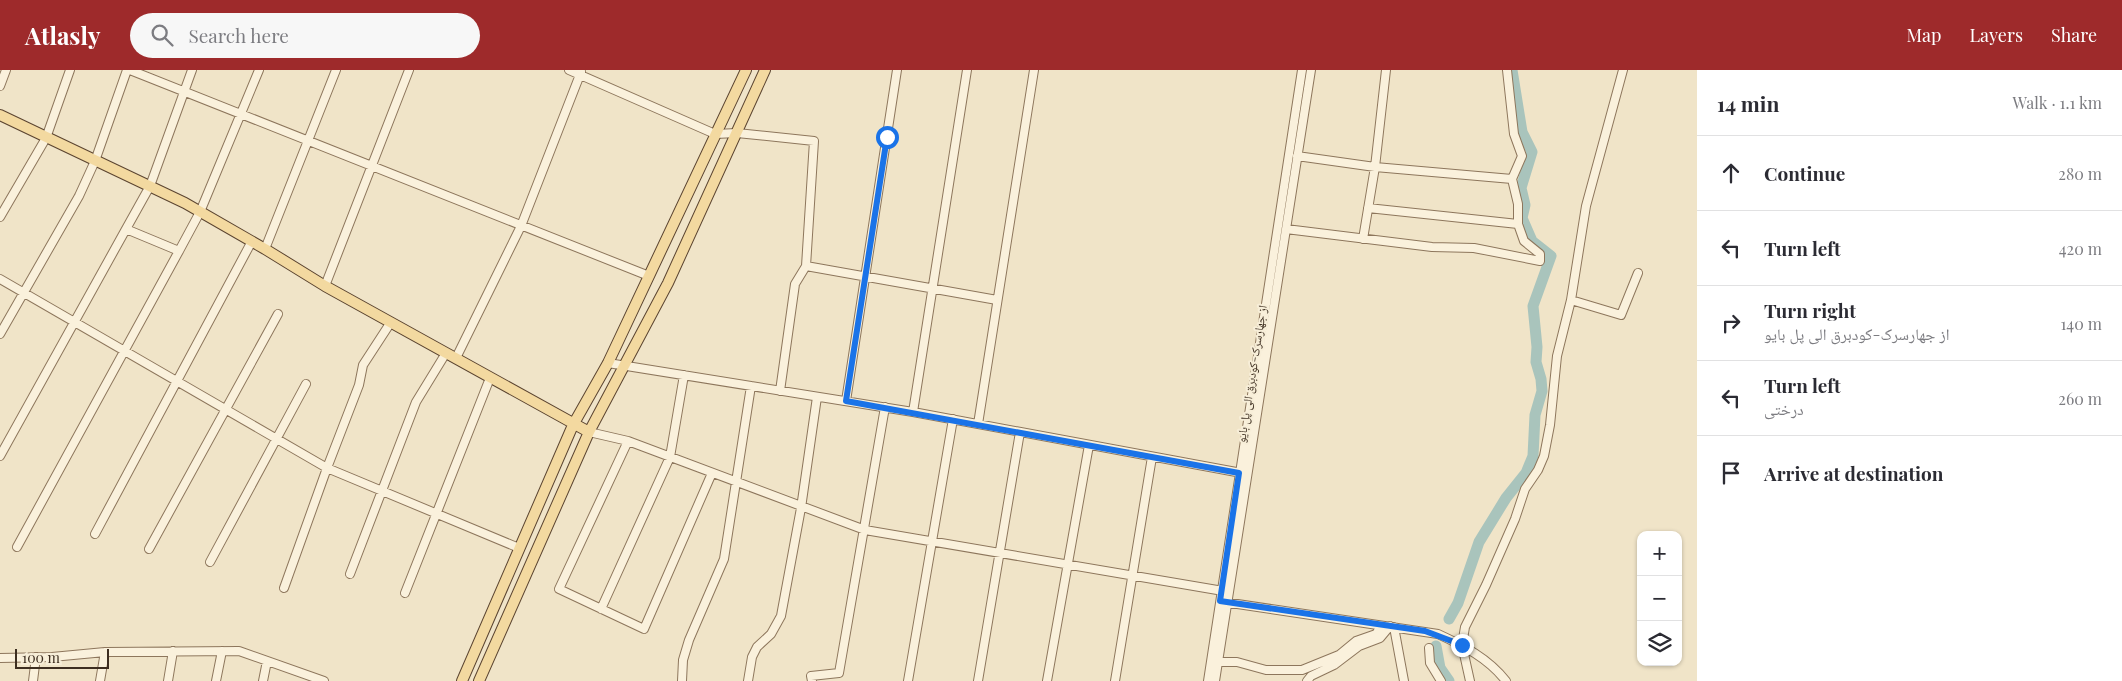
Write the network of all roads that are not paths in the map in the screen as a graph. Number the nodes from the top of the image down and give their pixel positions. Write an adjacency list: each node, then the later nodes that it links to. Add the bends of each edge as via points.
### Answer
1 (6, 70): 20 (street)
2 (70, 70): 26 (street)
3 (129, 70): 21 (street); 29 (street)
4 (192, 70): 21 (street)
5 (258, 70): 22 (street)
6 (336, 70): 27 (street)
7 (409, 70): 30 (street)
8 (569, 70): 19 (street)
9 (746, 70): 25 (main road)
10 (765, 70): 24 (main road)
11 (897, 70): 48 (street)
12 (967, 70): 51 (street)
13 (1034, 70): 53 (street)
14 (1302, 70): 88 (street, از جهارسرک-کودبرق الی پل بایو)
15 (1310, 70): 28 (street, از جهارسرک-کودبرق الی پل بایو)
16 (1386, 70): 31 (street)
17 (1507, 70): 32 (street, via 1514,134 1522,156)
18 (1623, 70): 54 (street, via 1586,206)
19 (581, 72): 25 (street); 38 (street)
20 (0, 86)
21 (185, 91): 22 (street); 33 (street)
22 (240, 114): 27 (street); 35 (street)
23 (0, 115): 26 (main road)
24 (737, 133): 25 (street); 45 (street, via 814,141); 63 (main road, via 668,283)
25 (715, 134): 47 (main road)
26 (46, 138): 29 (main road); 36 (street)
27 (308, 141): 30 (street); 43 (street)
28 (1297, 156): 31 (street); 40 (street, از جهارسرک-کودبرق الی پل بایو)
29 (95, 161): 33 (main road); 52 (street, via 79,196)
30 (371, 167): 38 (street); 50 (street)
31 (1375, 167): 32 (street); 34 (street)
32 (1512, 179): 37 (street, via 1518,204)
33 (150, 186): 35 (main road); 39 (street)
34 (1368, 208): 37 (street); 41 (street)
35 (200, 212): 42 (main road); 44 (street)
36 (0, 217)
37 (1518, 224): 41 (street, via 1524,241 1540,254 1540,261 1474,248)
38 (521, 226): 47 (street); 61 (street)
39 (126, 229): 44 (street); 56 (street)
40 (1286, 229): 41 (street); 88 (street, از جهارسرک-کودبرق الی پل بایو)
41 (1363, 239)
42 (252, 241): 43 (main road); 66 (street)
43 (265, 248): 50 (main road)
44 (180, 251): 59 (street)
45 (806, 266): 48 (street); 69 (street, via 795,284)
46 (1638, 273): 54 (street, via 1621,315)
47 (649, 276): 62 (main road)
48 (866, 278): 51 (street); 71 (street)
49 (0, 279): 52 (street)
50 (325, 286): 57 (main road)
51 (932, 288): 53 (street); 74 (street)
52 (22, 292): 56 (street); 58 (street)
53 (997, 300): 76 (street)
54 (1571, 300): 111 (street, via 1557,356 1544,456 1525,489 1486,585 1468,617)
55 (278, 314): 73 (street)
56 (75, 321): 59 (street); 83 (street)
57 (391, 322): 60 (main road); 86 (street, via 363,365 359,385)
58 (0, 334)
59 (124, 349): 66 (street); 96 (street)
60 (446, 353): 61 (main road); 90 (street, via 416,402)
61 (456, 358): 65 (main road)
62 (608, 363): 63 (street); 77 (main road)
63 (624, 366): 64 (street); 78 (main road)
64 (684, 375): 68 (street); 85 (street)
65 (490, 378): 77 (main road); 92 (street)
66 (176, 380): 73 (street); 94 (street)
67 (306, 384): 80 (street)
68 (751, 386): 69 (street); 89 (street)
69 (780, 391): 70 (street)
70 (817, 397): 71 (street); 91 (street)
71 (846, 401): 72 (street)
72 (884, 407): 74 (street); 93 (street)
73 (225, 410): 80 (street); 98 (street)
74 (913, 412): 75 (street)
75 (952, 419): 76 (street); 95 (street)
76 (978, 424): 79 (street)
77 (573, 425): 78 (main road); 97 (main road)
78 (589, 432): 81 (street); 129 (main road)
79 (1020, 432): 82 (street); 99 (street)
80 (276, 439): 86 (street); 100 (street)
81 (628, 441): 85 (street); 108 (street, via 559,589)
82 (1089, 445): 84 (street); 101 (street)
83 (0, 456)
84 (1152, 456): 88 (street); 103 (street)
85 (670, 457): 87 (street); 108 (street)
86 (327, 468): 90 (street); 104 (street)
87 (712, 473): 89 (street); 108 (street, via 644,628)
88 (1243, 474): 105 (street, از جهارسرک-کودبرق الی پل بایو)
89 (735, 482): 91 (street); 130 (street, via 724,559 688,640)
90 (382, 490): 92 (street); 102 (street)
91 (801, 508): 93 (street); 131 (street, via 781,616 771,634 754,652)
92 (436, 513): 97 (street); 106 (street)
93 (865, 530): 95 (street); 132 (street, via 839,674 811,676)
94 (95, 534)
95 (931, 542): 99 (street); 133 (street)
96 (17, 547)
97 (519, 548): 128 (main road)
98 (149, 549)
99 (1000, 554): 101 (street); 134 (street)
100 (210, 562)
101 (1067, 565): 103 (street); 135 (street)
102 (350, 574)
103 (1132, 577): 105 (street); 136 (street)
104 (284, 588)
105 (1225, 592): 107 (street, از جهارسرک-کودبرق الی پل بایو)
106 (405, 593)
107 (1224, 602): 109 (street); 119 (street, از جهارسرک-کودبرق الی پل بایو); 137 (street, از جهارسرک-کودبرق الی پل بایو)
108 (602, 609)
109 (1381, 626): 110 (street); 120 (street, via 1376,634 1356,641)
110 (1392, 627): 111 (street, via 1438,634); 120 (street, via 1380,638); 140 (street)
111 (1462, 645): 142 (street); 143 (street, via 1486,660)
112 (1429, 648): 141 (street, via 1430,663)
113 (173, 651): 114 (street); 115 (street); 124 (street)
114 (222, 651): 118 (street, via 239,651); 125 (street)
115 (105, 652): 117 (street); 123 (street)
116 (0, 658): 117 (street)
117 (36, 658): 122 (street)
118 (267, 661): 121 (street); 126 (street)
119 (1218, 662): 120 (street, via 1237,662 1266,670 1302,670); 138 (street, از جهارسرک-کودبرق الی پل بایو)
120 (1332, 662): 139 (street)
121 (311, 679): 127 (street)
122 (33, 681)
123 (100, 681)
124 (168, 681)
125 (216, 681)
126 (263, 681)
127 (324, 681)
128 (462, 681)
129 (479, 681)
130 (682, 681)
131 (748, 681)
132 (812, 681)
133 (908, 681)
134 (978, 681)
135 (1047, 681)
136 (1115, 681)
137 (1208, 681)
138 (1215, 681)
139 (1307, 681)
140 (1404, 681)
141 (1441, 681)
142 (1470, 681)
143 (1506, 681)

